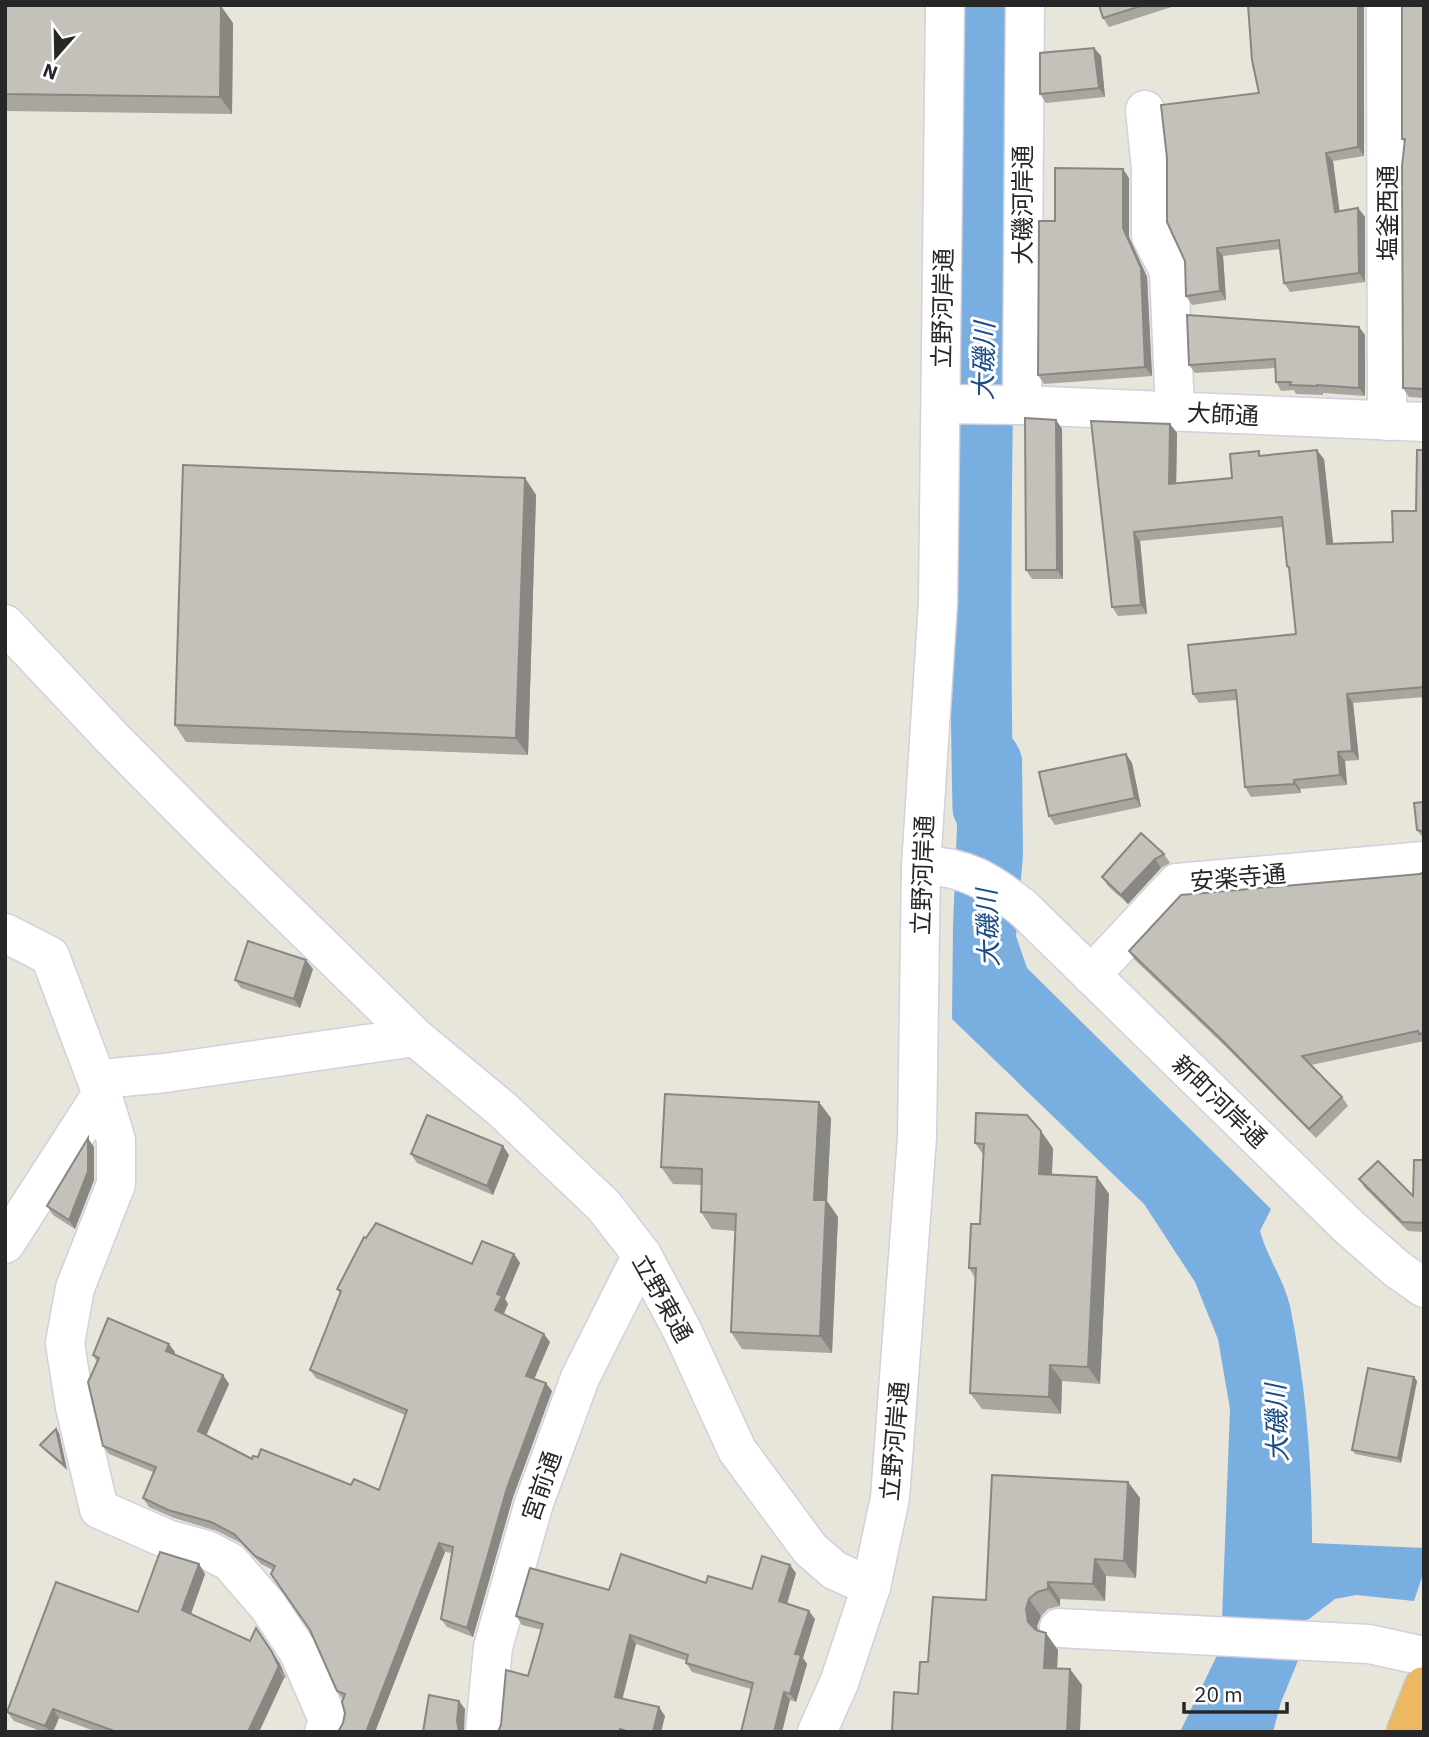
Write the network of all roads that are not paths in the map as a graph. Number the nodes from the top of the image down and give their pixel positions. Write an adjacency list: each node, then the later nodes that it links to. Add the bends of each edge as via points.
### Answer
1 (945, 5): 5 (street, 立野河岸通)
2 (1025, 5): 6 (street, 大磯河岸通)
3 (1386, 5): 8 (street, 塩釜西通)
4 (1145, 110): 7 (street, via 1152,236 1170,271)
5 (948, 405): 6 (street, 大師通); 11 (street, 立野河岸通)
6 (1022, 405): 7 (street, 大師通)
7 (1175, 411): 8 (street, 大師通)
8 (1405, 421)
9 (5, 624): 14 (street, 立野東通, via 191,818)
10 (1424, 860): 13 (street, 安楽寺通, via 1177,883)
11 (932, 866): 13 (street, 新町河岸通, via 963,871 992,884); 19 (street, 立野河岸通, via 890,1498)
12 (5, 933): 15 (street, via 50,956)
13 (1091, 975): 18 (street, 新町河岸通, via 1349,1227)
14 (415, 1037): 15 (street, via 113,1078); 17 (street, 立野東通, via 604,1206)
15 (102, 1094): 16 (street); 23 (street, via 116,1140 116,1184 75,1288 65,1343 99,1509 230,1562 299,1651 328,1723)
16 (5, 1244)
17 (642, 1255): 19 (street, 立野東通, via 682,1329 737,1450 810,1549 834,1570); 24 (street, 宮前通, via 580,1378 534,1503 493,1647)
18 (1424, 1289)
19 (870, 1587): 25 (street, 立野河岸通, via 839,1683)
20 (1059, 1628): 21 (street, via 1369,1644)
21 (1424, 1656)
22 (1424, 1686): 26 (highway)
23 (324, 1732)
24 (485, 1732)
25 (817, 1732)
26 (1406, 1732)

